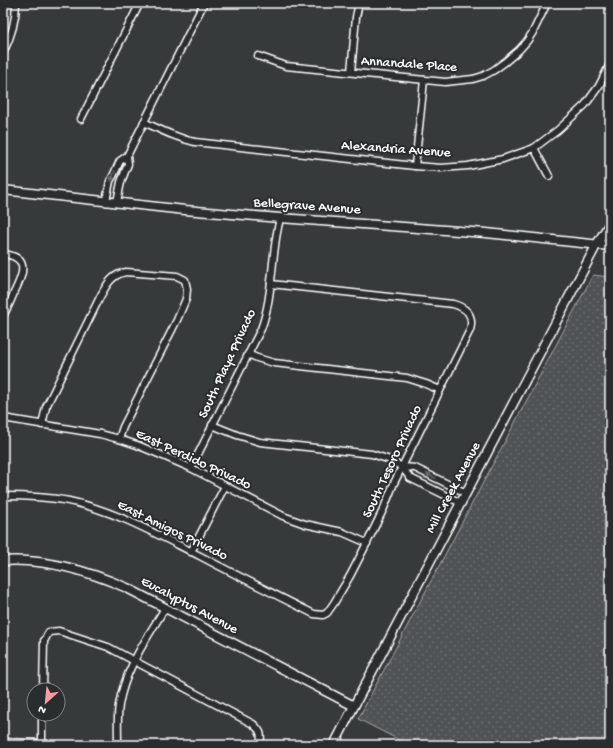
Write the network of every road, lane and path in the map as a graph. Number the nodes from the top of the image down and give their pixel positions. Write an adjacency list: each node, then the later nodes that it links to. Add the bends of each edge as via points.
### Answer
1 (16, 3): 6 (street, via 13,29)
2 (140, 3): 11 (street)
3 (204, 3): 12 (street)
4 (360, 3): 9 (street, via 356,17)
5 (547, 3): 10 (street, Annandale Place, via 526,41 513,57 494,70 473,79 445,82)
6 (3, 53)
7 (258, 56): 9 (street, Annandale Place, via 286,66)
8 (610, 66): 13 (street, Alexandria Avenue, via 585,105)
9 (351, 72): 10 (street, Annandale Place)
10 (424, 80): 15 (street)
11 (81, 119)
12 (144, 122): 14 (street); 15 (street, Alexandria Avenue, via 170,135 195,142)
13 (534, 148): 15 (street, Alexandria Avenue, via 503,159 468,166); 16 (street)
14 (127, 156): 18 (street, one-way to 18, via 120,161 110,181); 19 (street, via 128,164)
15 (415, 166)
16 (549, 176)
17 (3, 190): 18 (street, Bellegrave Avenue)
18 (106, 201): 19 (street, Bellegrave Avenue)
19 (117, 202): 20 (street, Bellegrave Avenue)
20 (280, 218): 22 (street, Bellegrave Avenue); 25 (street, South Playa Privado)
21 (610, 223): 22 (street, Mill Creek Avenue)
22 (597, 244): 23 (street, Bellegrave Avenue); 36 (street, Mill Creek Avenue)
23 (610, 246)
24 (3, 254): 26 (street, via 20,260 23,267 20,281)
25 (271, 284): 27 (street, South Playa Privado, via 267,311); 28 (street, South Tesoro Privado, via 462,307 470,314 470,330)
26 (3, 316)
27 (248, 354): 28 (street, via 274,363 407,378); 31 (street, South Playa Privado)
28 (440, 390): 33 (street, South Tesoro Privado)
29 (3, 418): 30 (street, East Perdido Privado)
30 (42, 424): 32 (street, East Perdido Privado); 32 (street, via 46,407 104,289 114,276 133,272 177,276 185,280 187,285 182,310)
31 (212, 425): 33 (street, via 260,442 372,454); 34 (street, South Playa Privado)
32 (119, 439): 34 (street, East Perdido Privado)
33 (402, 467): 36 (street, one-way to 33, via 415,468); 38 (street, via 410,478); 39 (street, South Tesoro Privado)
34 (191, 468): 35 (street, East Perdido Privado)
35 (225, 486): 39 (street, East Perdido Privado, via 283,516 342,532); 40 (street)
36 (466, 493): 38 (street, Mill Creek Avenue)
37 (3, 496): 40 (street, East Amigos Privado, via 44,498 102,510)
38 (461, 503): 46 (street, Mill Creek Avenue)
39 (367, 543): 43 (street, South Tesoro Privado, via 334,604)
40 (192, 552): 43 (street, East Amigos Privado, via 314,614)
41 (3, 561): 42 (street, Eucalyptus Avenue, via 30,561 89,572)
42 (165, 608): 44 (street); 46 (street, Eucalyptus Avenue)
43 (323, 615)
44 (134, 661): 45 (street, via 88,640 59,631 49,632 44,641); 50 (street, via 119,706); 51 (street, via 253,724 262,736)
45 (43, 682)
46 (354, 706): 52 (street, Mill Creek Avenue)
47 (42, 722): 49 (street)
48 (3, 742): 49 (street)
49 (42, 744)
50 (118, 745)
51 (260, 745)
52 (334, 745)

